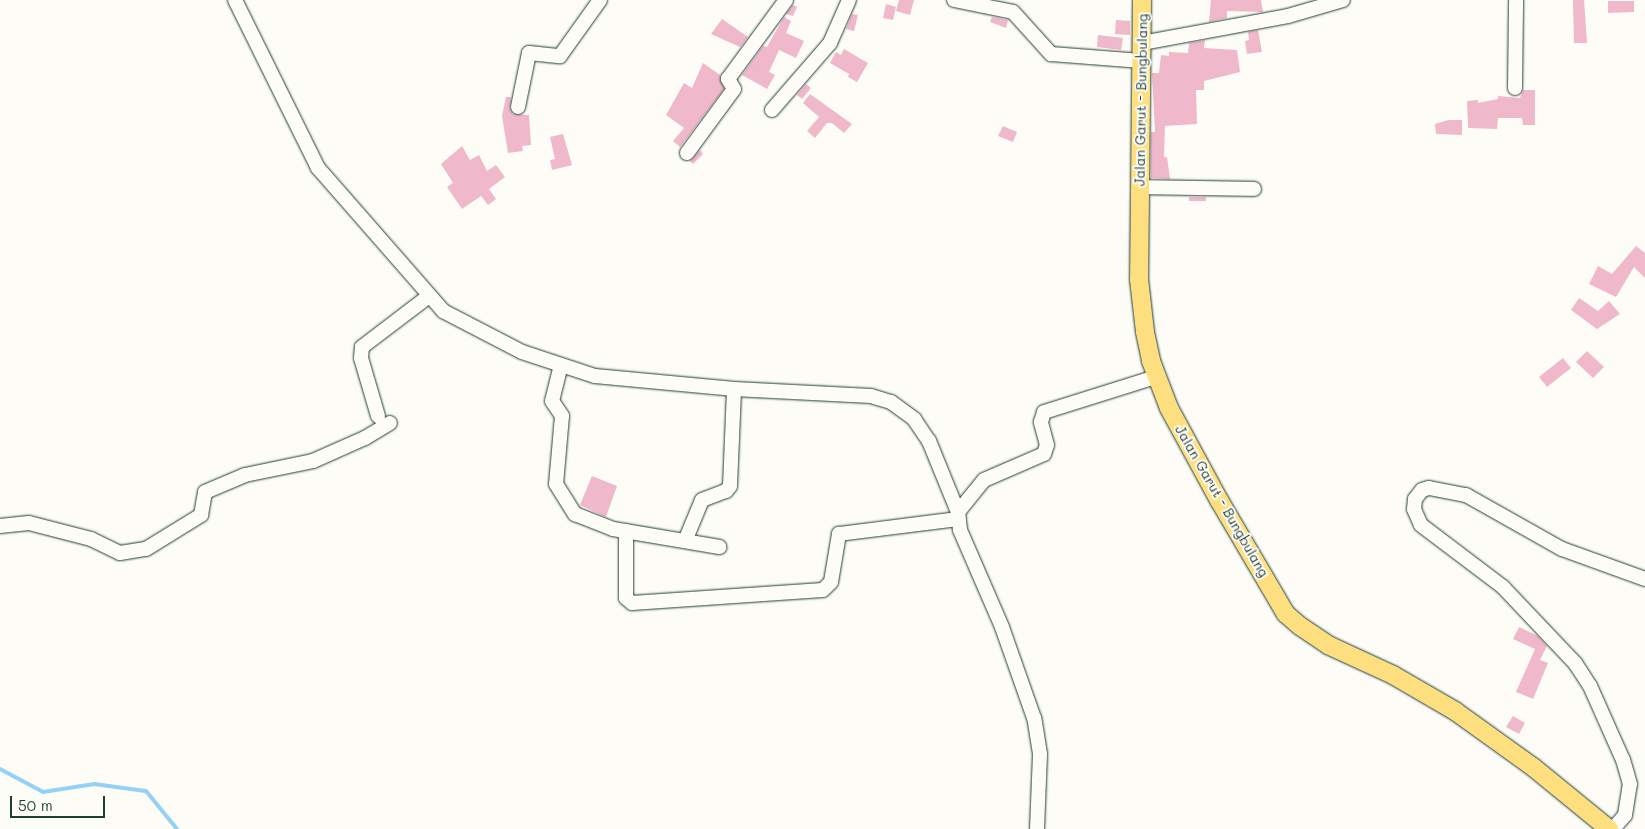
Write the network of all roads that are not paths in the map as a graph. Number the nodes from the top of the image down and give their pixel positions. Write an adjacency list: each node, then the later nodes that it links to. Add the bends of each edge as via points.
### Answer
1 (235, 0): 16 (street, via 318,168)
2 (600, 0): 11 (street, via 560,56 529,53)
3 (849, 0): 12 (street, via 830,43)
4 (954, 0): 9 (street, via 1013,12 1050,54)
5 (1142, 0): 9 (main road, Jalan Garut - Bungbulang)
6 (1343, 0): 9 (street)
7 (1516, 0): 10 (street)
8 (779, 2): 13 (street, via 728,79 734,89)
9 (1142, 52): 14 (main road, Jalan Garut - Bungbulang)
10 (1515, 88)
11 (518, 107)
12 (772, 110)
13 (687, 153)
14 (1140, 186): 15 (street); 18 (main road, Jalan Garut - Bungbulang, via 1140,292)
15 (1254, 188)
16 (429, 296): 17 (street, via 443,311 462,321 522,352); 20 (street, via 362,347 361,358)
17 (561, 365): 19 (street, via 595,376); 24 (street, via 552,401 562,416 556,484 575,514 596,524)
18 (1156, 377): 22 (street, via 1044,412 1041,422 1048,445 1044,454 984,480); 29 (main road, Jalan Garut - Bungbulang, via 1169,408 1219,500 1286,614 1328,645 1393,675 1455,711 1533,767)
19 (734, 389): 22 (street, via 871,396 891,402 914,419 930,440); 25 (street, via 730,486 726,491 702,500)
20 (378, 416)
21 (390, 423): 23 (street, via 365,438 313,460 245,475 205,492 201,515 146,548 120,553 90,540 29,523)
22 (957, 515): 24 (street, via 839,534 831,582 823,590 632,603 626,598); 28 (street, via 1014,655 1034,718 1040,754)
23 (0, 526)
24 (626, 531): 25 (street)
25 (685, 541): 26 (street)
26 (719, 547)
27 (1645, 579): 30 (street, via 1562,549 1466,495 1429,488 1422,490 1416,499 1414,509 1421,525 1502,588 1575,663 1590,686 1623,760 1630,784 1625,815)
28 (1037, 829)
29 (1609, 829)
30 (1614, 829)

